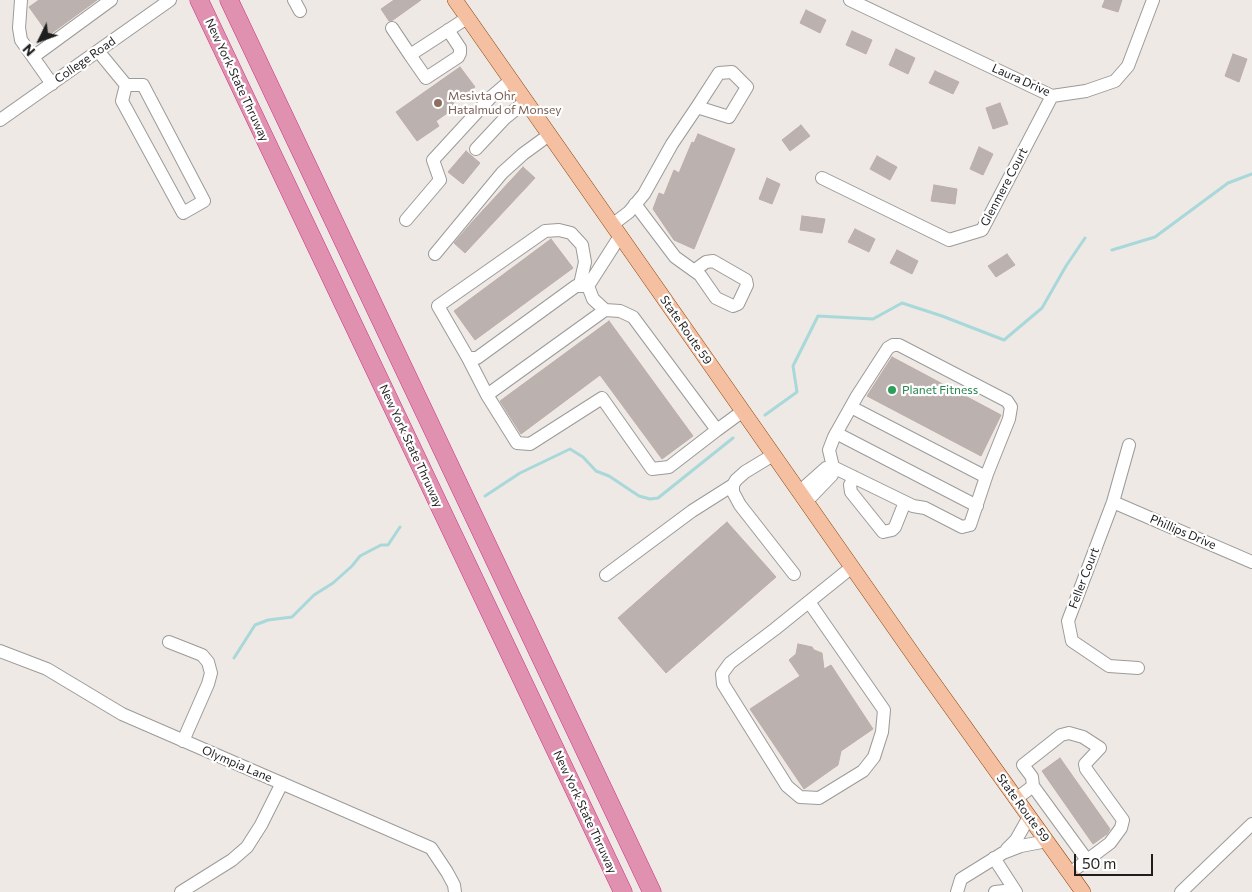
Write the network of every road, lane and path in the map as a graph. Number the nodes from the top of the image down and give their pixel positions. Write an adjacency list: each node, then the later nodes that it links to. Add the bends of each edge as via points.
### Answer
1 (22, 0): 14 (street, via 20,40)
2 (111, 0): 14 (street)
3 (170, 0): 12 (street, College Road)
4 (199, 0): 69 (highway, New York State Thruway)
5 (229, 0): 70 (highway, New York State Thruway)
6 (455, 0): 9 (main road, State Route 59)
7 (850, 0): 18 (street, Laura Drive)
8 (1153, 0): 18 (street, Laura Drive, via 1128,66 1115,81 1086,91)
9 (467, 18): 11 (street); 15 (main road, State Route 59)
10 (392, 28): 13 (street)
11 (448, 30): 13 (street); 13 (street, via 460,48 458,57 426,78)
12 (98, 51): 16 (street, College Road); 17 (street)
13 (410, 55)
14 (33, 57): 16 (street)
15 (511, 80): 19 (main road, State Route 59); 26 (street, via 490,98 434,160 440,180)
16 (52, 84): 21 (street, College Road)
17 (126, 85): 17 (street, via 122,101 183,213 204,201 143,85)
18 (1052, 96): 24 (street, Glenmere Court, via 982,230 950,240)
19 (526, 101): 22 (main road, State Route 59); 23 (street)
20 (697, 107): 25 (street)
21 (0, 120)
22 (549, 135): 27 (main road, State Route 59); 28 (street, via 502,173)
23 (476, 149)
24 (822, 178)
25 (635, 204): 27 (street); 29 (street, via 675,256)
26 (406, 220)
27 (616, 230): 30 (street); 35 (main road, State Route 59)
28 (435, 254)
29 (695, 270)
30 (588, 286): 31 (street, via 593,299); 32 (street, via 576,286 476,358); 32 (street, via 581,280 585,262 582,245 571,233 544,231 438,306)
31 (605, 310): 33 (street); 36 (street, via 620,311 633,318)
32 (468, 358): 33 (street)
33 (487, 395): 36 (street, via 518,443 530,444 602,398 652,469 669,466)
34 (851, 407): 37 (street); 41 (street); 41 (street, via 888,348 900,345 1011,407 1010,419)
35 (743, 411): 36 (street); 39 (main road, State Route 59)
36 (717, 430)
37 (836, 433): 40 (street, via 829,450); 47 (street)
38 (1129, 445): 46 (street, Feller Court)
39 (773, 455): 43 (street, via 745,472); 44 (main road, State Route 59)
40 (833, 467): 42 (street); 44 (street, via 826,468)
41 (986, 476): 47 (street)
42 (854, 477): 45 (street); 45 (street, via 851,492 883,532 895,527)
43 (733, 485): 50 (street, via 740,505); 51 (street)
44 (803, 497): 49 (main road, State Route 59)
45 (905, 502): 47 (street, via 925,508 962,527 970,525)
46 (1113, 502): 48 (street, Phillips Drive); 55 (street, Feller Court, via 1068,621 1072,641 1109,666)
47 (977, 506)
48 (1252, 562)
49 (852, 567): 52 (street); 59 (main road, State Route 59)
50 (794, 574)
51 (606, 575)
52 (809, 602): 52 (street, via 730,662 722,674 723,684 787,786 800,797 819,798 863,771 874,757 882,732 884,710)
53 (168, 642): 56 (street, via 202,655 211,673)
54 (0, 652): 56 (street, Olympia Lane, via 47,669 122,714)
55 (1138, 668)
56 (183, 740): 57 (street, Olympia Lane)
57 (282, 783): 67 (street, via 247,847); 68 (street, Olympia Lane, via 431,848 447,872)
58 (1033, 786): 59 (street); 64 (street); 64 (street, via 1032,777 1023,765 1061,735 1068,733 1083,737 1100,748 1085,764 1086,769 1123,820 1116,836)
59 (1016, 799): 60 (main road, State Route 59)
60 (1029, 817): 62 (main road, State Route 59); 63 (street, via 1016,840)
61 (1252, 824): 74 (street)
62 (1046, 841): 63 (street); 65 (main road, State Route 59)
63 (999, 855): 66 (street); 71 (street, via 961,879)
64 (1087, 860): 65 (street)
65 (1070, 873): 73 (main road, State Route 59)
66 (1015, 891): 72 (street)
67 (181, 892)
68 (455, 892)
69 (623, 892)
70 (652, 892)
71 (957, 892)
72 (995, 892)
73 (1083, 892)
74 (1181, 892)

